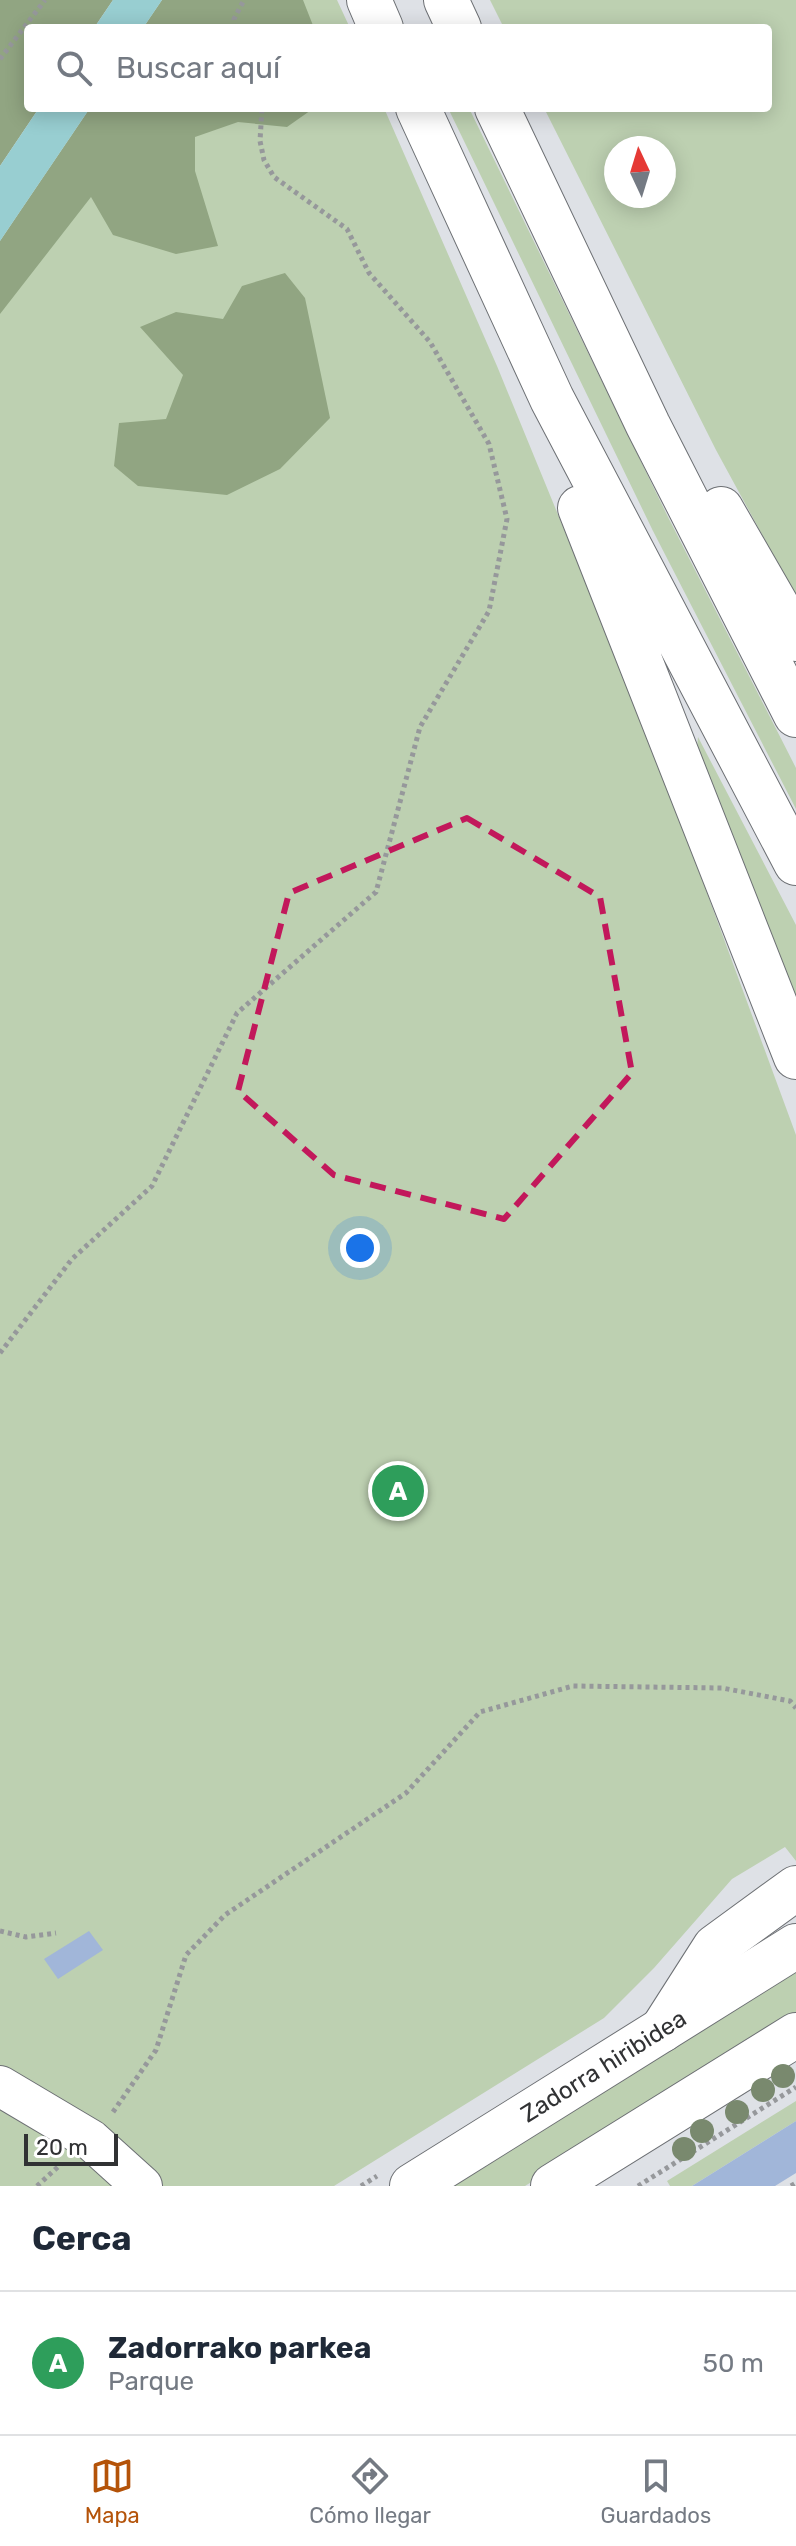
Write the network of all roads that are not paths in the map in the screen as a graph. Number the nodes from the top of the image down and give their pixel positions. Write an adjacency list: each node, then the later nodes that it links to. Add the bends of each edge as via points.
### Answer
1 (369, 0): 3 (main road)
2 (446, 0): 4 (main road)
3 (379, 24)
4 (457, 24)
5 (420, 112): 7 (main road)
6 (499, 112): 8 (main road)
7 (552, 399): 11 (main road); 12 (main road, via 572,489)
8 (648, 425): 9 (main road, via 705,481); 10 (main road)
9 (796, 639)
10 (796, 715)
11 (796, 863)
12 (796, 1057)
13 (796, 1888): 15 (main road, via 715,1947)
14 (796, 1946): 15 (main road, Zadorra hiribidea)
15 (662, 2030): 19 (main road, Zadorra hiribidea)
16 (796, 2035): 20 (main road)
17 (0, 2086): 18 (street, via 91,2140)
18 (142, 2186)
19 (412, 2186)
20 (553, 2186)

